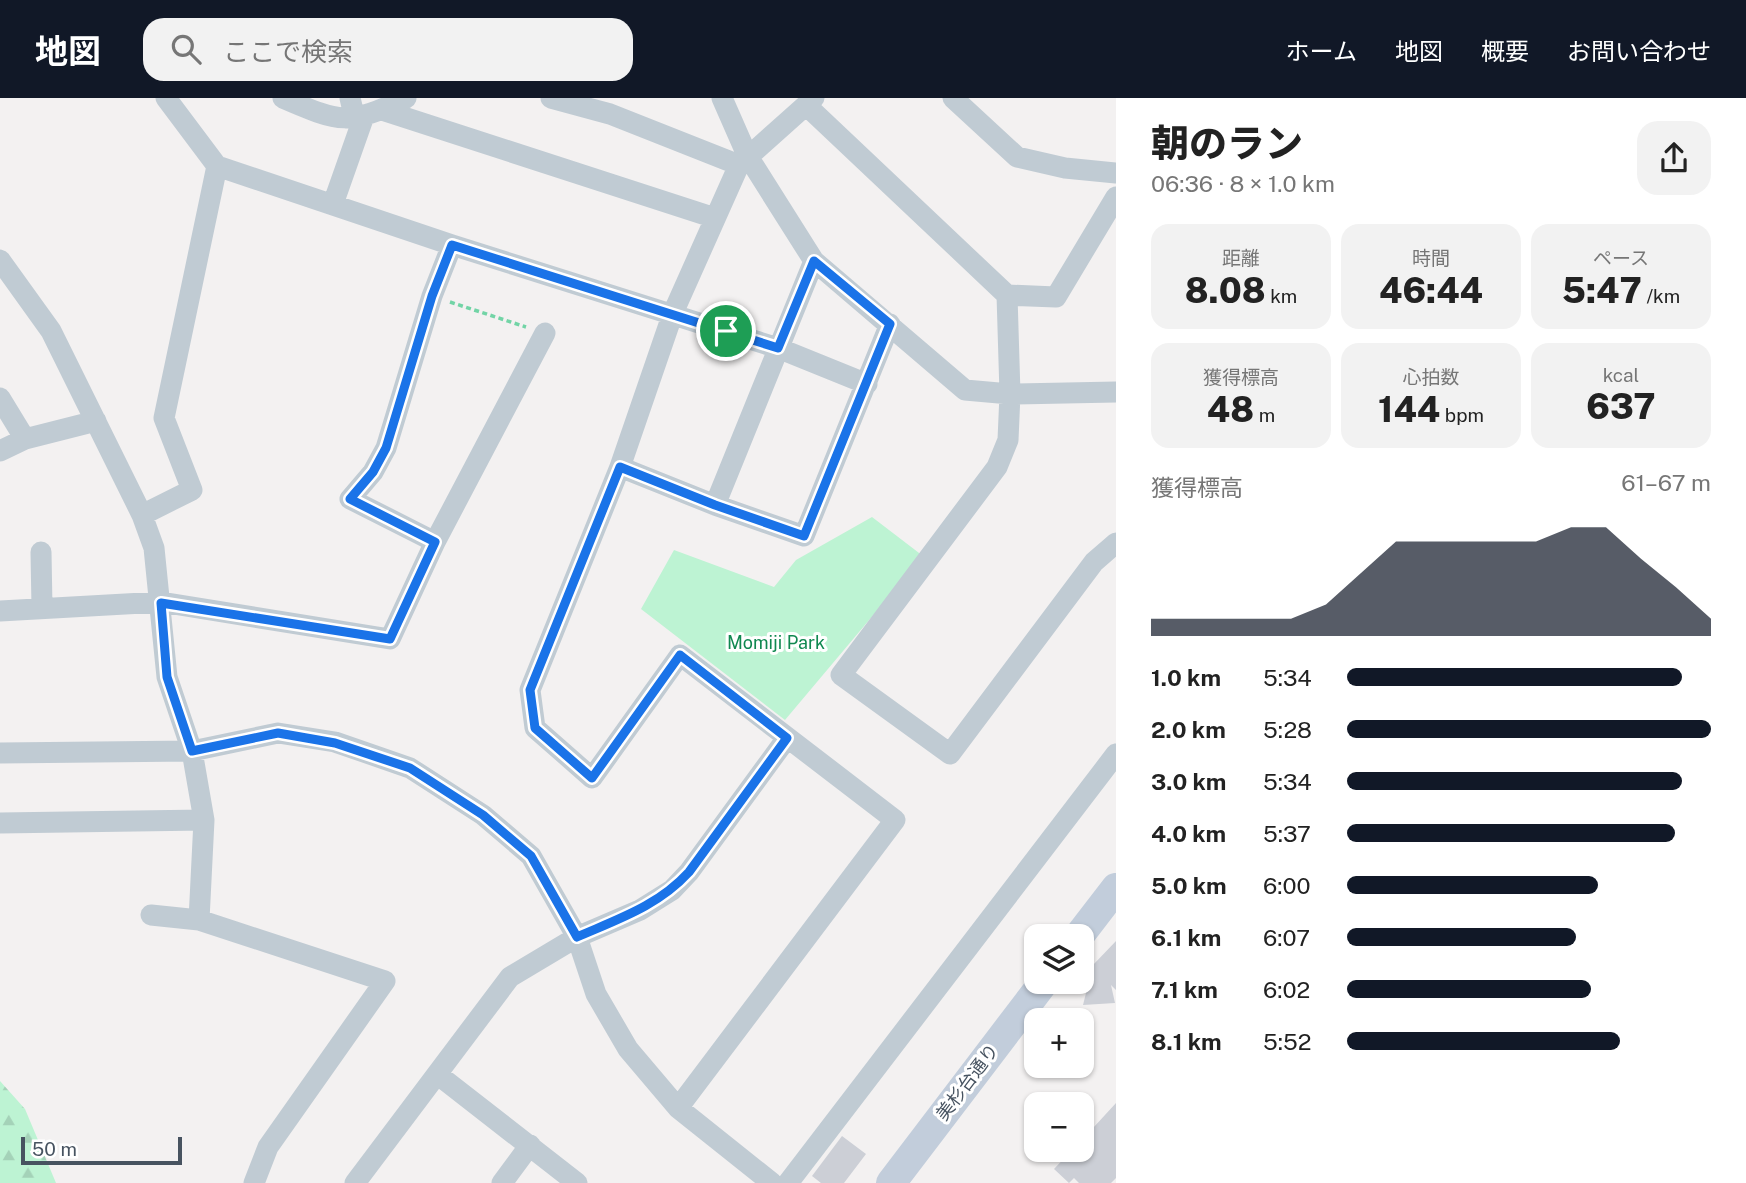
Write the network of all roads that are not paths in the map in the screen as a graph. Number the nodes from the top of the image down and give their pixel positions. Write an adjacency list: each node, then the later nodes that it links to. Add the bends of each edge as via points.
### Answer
1 (166, 98): 10 (street)
2 (283, 98): 8 (street, via 328,118)
3 (406, 98): 8 (street)
4 (551, 98): 9 (street)
5 (722, 98): 9 (street)
6 (953, 98): 11 (street, via 1017,157)
7 (810, 101): 9 (street); 18 (street)
8 (363, 111): 13 (street); 14 (street)
9 (743, 160): 14 (street); 17 (street)
10 (217, 166): 13 (street); 32 (street, via 164,418 192,490)
11 (1116, 173)
12 (1116, 198): 18 (street, via 1056,297)
13 (333, 204): 15 (street)
14 (715, 218): 19 (street)
15 (452, 245): 19 (street); 33 (street, via 386,448 350,499)
16 (0, 260): 27 (street, via 51,331)
17 (814, 261): 20 (street); 22 (street)
18 (1007, 295): 25 (street)
19 (673, 313): 22 (street); 30 (street)
20 (890, 324): 23 (street); 25 (street, via 965,390)
21 (545, 334): 33 (street)
22 (778, 348): 23 (street); 31 (street)
23 (867, 384): 31 (street, via 804,536)
24 (1116, 392): 25 (street)
25 (1010, 394): 34 (street, via 1008,440 997,467 841,675 950,754 1094,562)
26 (0, 398): 28 (street)
27 (96, 421): 28 (street); 32 (street)
28 (25, 439): 29 (street)
29 (0, 451)
30 (620, 467): 31 (street); 39 (street, via 530,690 535,728 592,778 680,655)
31 (715, 505)
32 (142, 514): 36 (street, via 154,548)
33 (435, 542): 36 (street, via 390,639)
34 (1116, 543)
35 (41, 552): 37 (street)
36 (161, 603): 37 (street); 40 (street, via 167,677)
37 (42, 608): 38 (street)
38 (0, 611)
39 (787, 738): 49 (street, via 672,890 640,910); 52 (street, via 895,820)
40 (192, 751): 41 (street); 43 (street); 49 (street, via 278,733 335,743 410,768 483,815 531,856)
41 (0, 753)
42 (1116, 754): 59 (street)
43 (204, 820): 44 (street); 47 (street)
44 (0, 823)
45 (1116, 888): 48 (street)
46 (151, 915): 47 (street)
47 (199, 920): 54 (street, via 384,981 268,1147)
48 (1088, 924)
49 (577, 937): 51 (street, via 510,977); 52 (street, via 596,994 615,1027)
50 (1035, 994): 60 (street, 美杉台通り)
51 (437, 1074): 53 (street); 55 (street)
52 (678, 1108): 58 (street)
53 (530, 1146): 56 (street); 57 (street)
54 (254, 1183)
55 (355, 1183)
56 (502, 1183)
57 (577, 1183)
58 (772, 1183)
59 (788, 1183)
60 (891, 1183)

